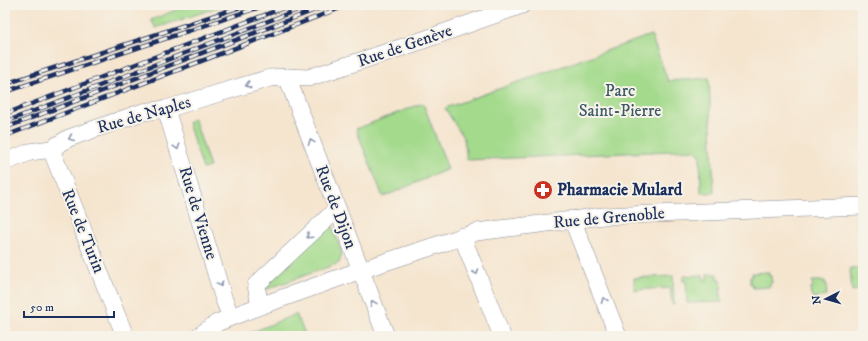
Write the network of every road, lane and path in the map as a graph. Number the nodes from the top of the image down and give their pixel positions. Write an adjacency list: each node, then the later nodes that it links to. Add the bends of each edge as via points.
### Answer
1 (522, 5): 2 (street, Rue de Genève, via 308,78)
2 (286, 77): 3 (street, Rue de Naples, one-way to 3, via 270,78); 7 (street, Rue de Dijon, one-way to 2)
3 (166, 109): 4 (street, Rue de Naples, one-way to 4, via 143,112 68,138); 12 (street, Rue de Vienne, one-way to 12)
4 (51, 148): 5 (street, Rue de Naples, via 30,152); 13 (street, Rue de Turin)
5 (5, 162)
6 (863, 206): 8 (street, Rue de Grenoble)
7 (337, 209): 10 (street, Rue de Dijon); 11 (street, one-way to 11, via 256,285)
8 (572, 219): 9 (street, Rue de Grenoble); 17 (street, one-way to 8)
9 (462, 236): 10 (street, Rue de Grenoble); 16 (street, one-way to 16)
10 (361, 270): 11 (street, Rue de Grenoble); 15 (street, Rue de Dijon, one-way to 10)
11 (260, 306): 12 (street, Rue de Grenoble)
12 (231, 317): 14 (street, Rue de Grenoble)
13 (125, 336)
14 (200, 336)
15 (386, 336)
16 (502, 336)
17 (618, 336)

